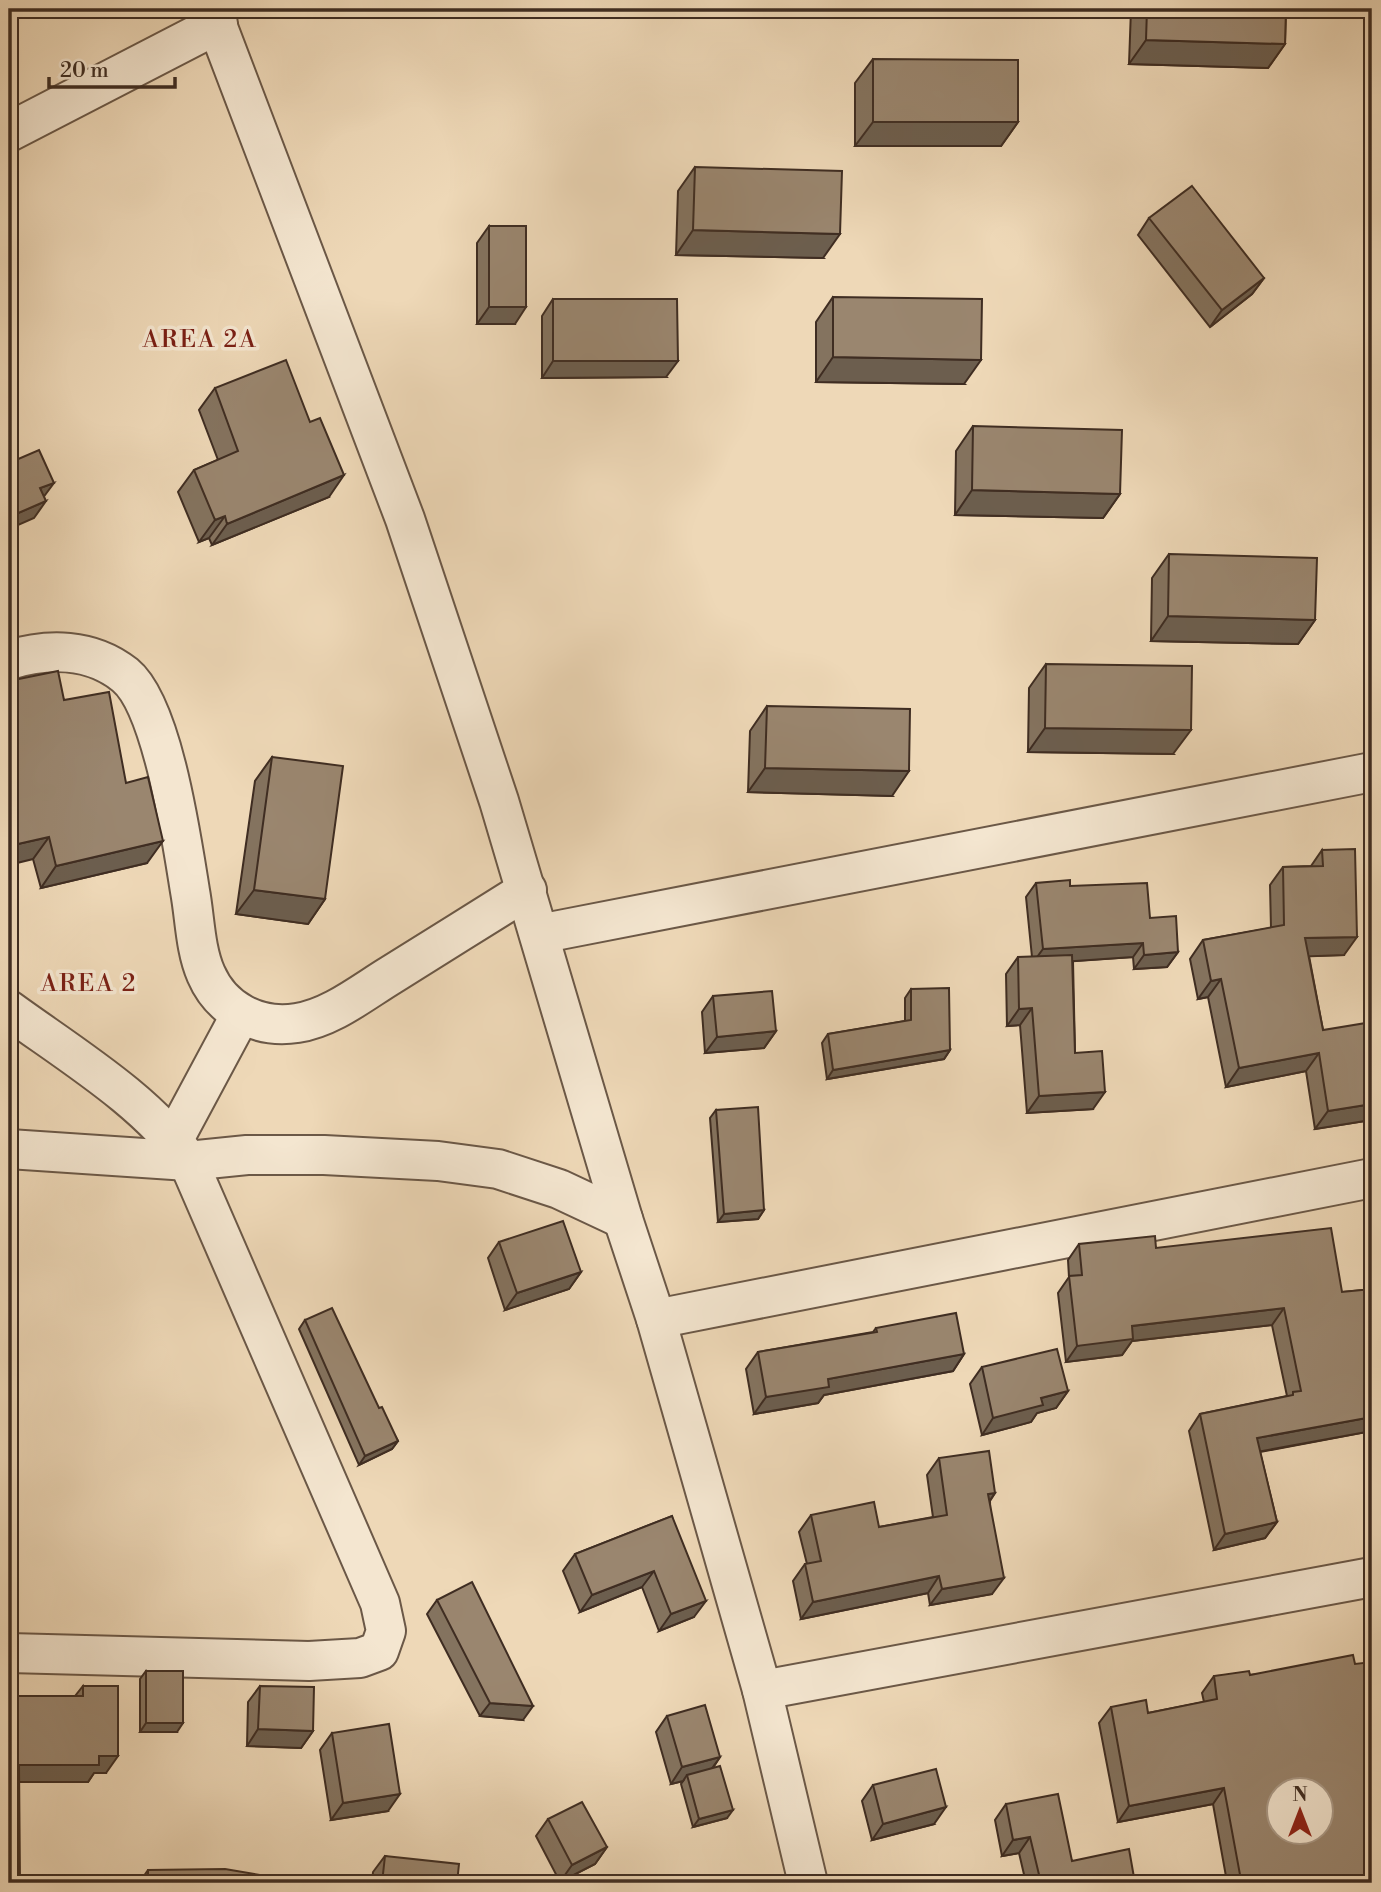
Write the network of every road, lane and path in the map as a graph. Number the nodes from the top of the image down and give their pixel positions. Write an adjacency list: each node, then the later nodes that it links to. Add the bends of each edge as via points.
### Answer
1 (215, 16): 2 (street); 5 (street, via 405,519)
2 (9, 132)
3 (9, 660): 8 (street, via 60,651 95,658 126,676 147,708 168,770 206,974 222,999)
4 (1372, 772): 6 (street)
5 (527, 890): 6 (street); 8 (street, via 338,1008 299,1023 265,1024)
6 (539, 934): 12 (street)
7 (9, 1010): 10 (street, via 147,1113)
8 (241, 1014): 10 (street)
9 (9, 1149): 10 (street)
10 (181, 1150): 12 (street, via 324,1155 498,1169 559,1189); 15 (street, via 380,1603 386,1631 379,1651 360,1658 309,1661)
11 (1372, 1178): 13 (street)
12 (623, 1219): 13 (street)
13 (656, 1319): 16 (street)
14 (1372, 1577): 16 (street)
15 (9, 1653)
16 (762, 1690): 17 (street)
17 (808, 1883)

